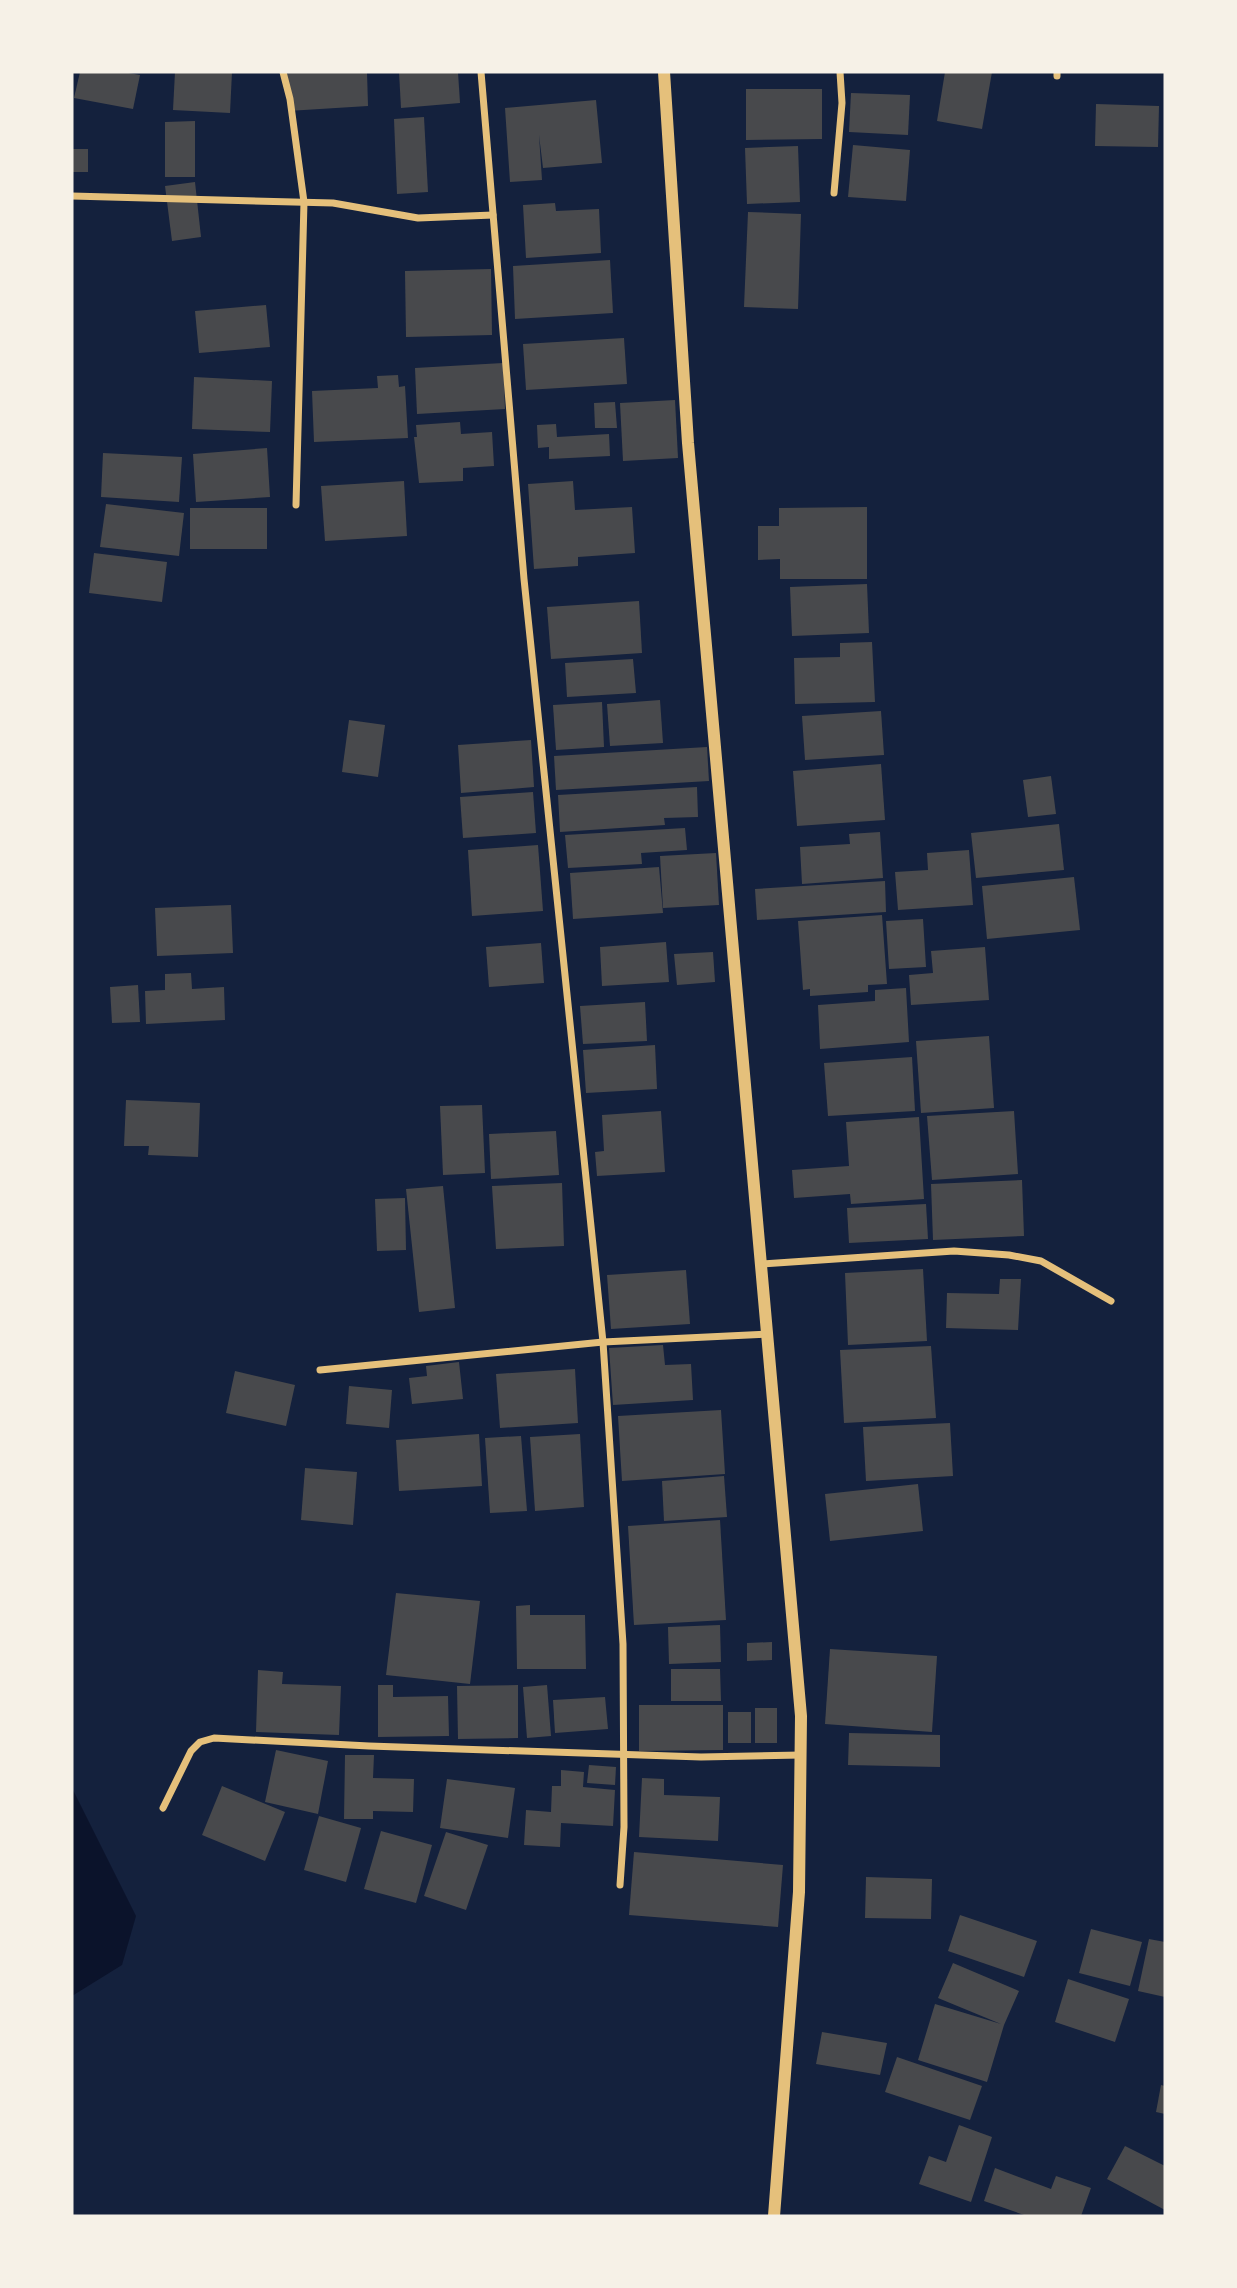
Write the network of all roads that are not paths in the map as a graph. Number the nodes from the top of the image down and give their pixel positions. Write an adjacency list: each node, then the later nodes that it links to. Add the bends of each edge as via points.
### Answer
1 (283, 72): 7 (street)
2 (481, 72): 8 (street)
3 (664, 72): 10 (street, via 688,443)
4 (840, 72): 5 (street, via 842,103)
5 (834, 192)
6 (72, 196): 7 (street)
7 (304, 202): 8 (street, via 418,218); 9 (street)
8 (493, 215): 13 (street, via 524,579)
9 (296, 505)
10 (761, 1264): 11 (street, via 954,1251 1009,1255 1041,1261); 12 (street)
11 (1111, 1301)
12 (767, 1334): 13 (street); 16 (street, via 801,1716)
13 (603, 1342): 14 (street); 15 (street, via 623,1644)
14 (320, 1370)
15 (622, 1753): 16 (street); 17 (street, via 214,1738 191,1751); 18 (street)
16 (800, 1755): 19 (street, via 799,1892)
17 (163, 1808)
18 (620, 1885)
19 (775, 2216)

